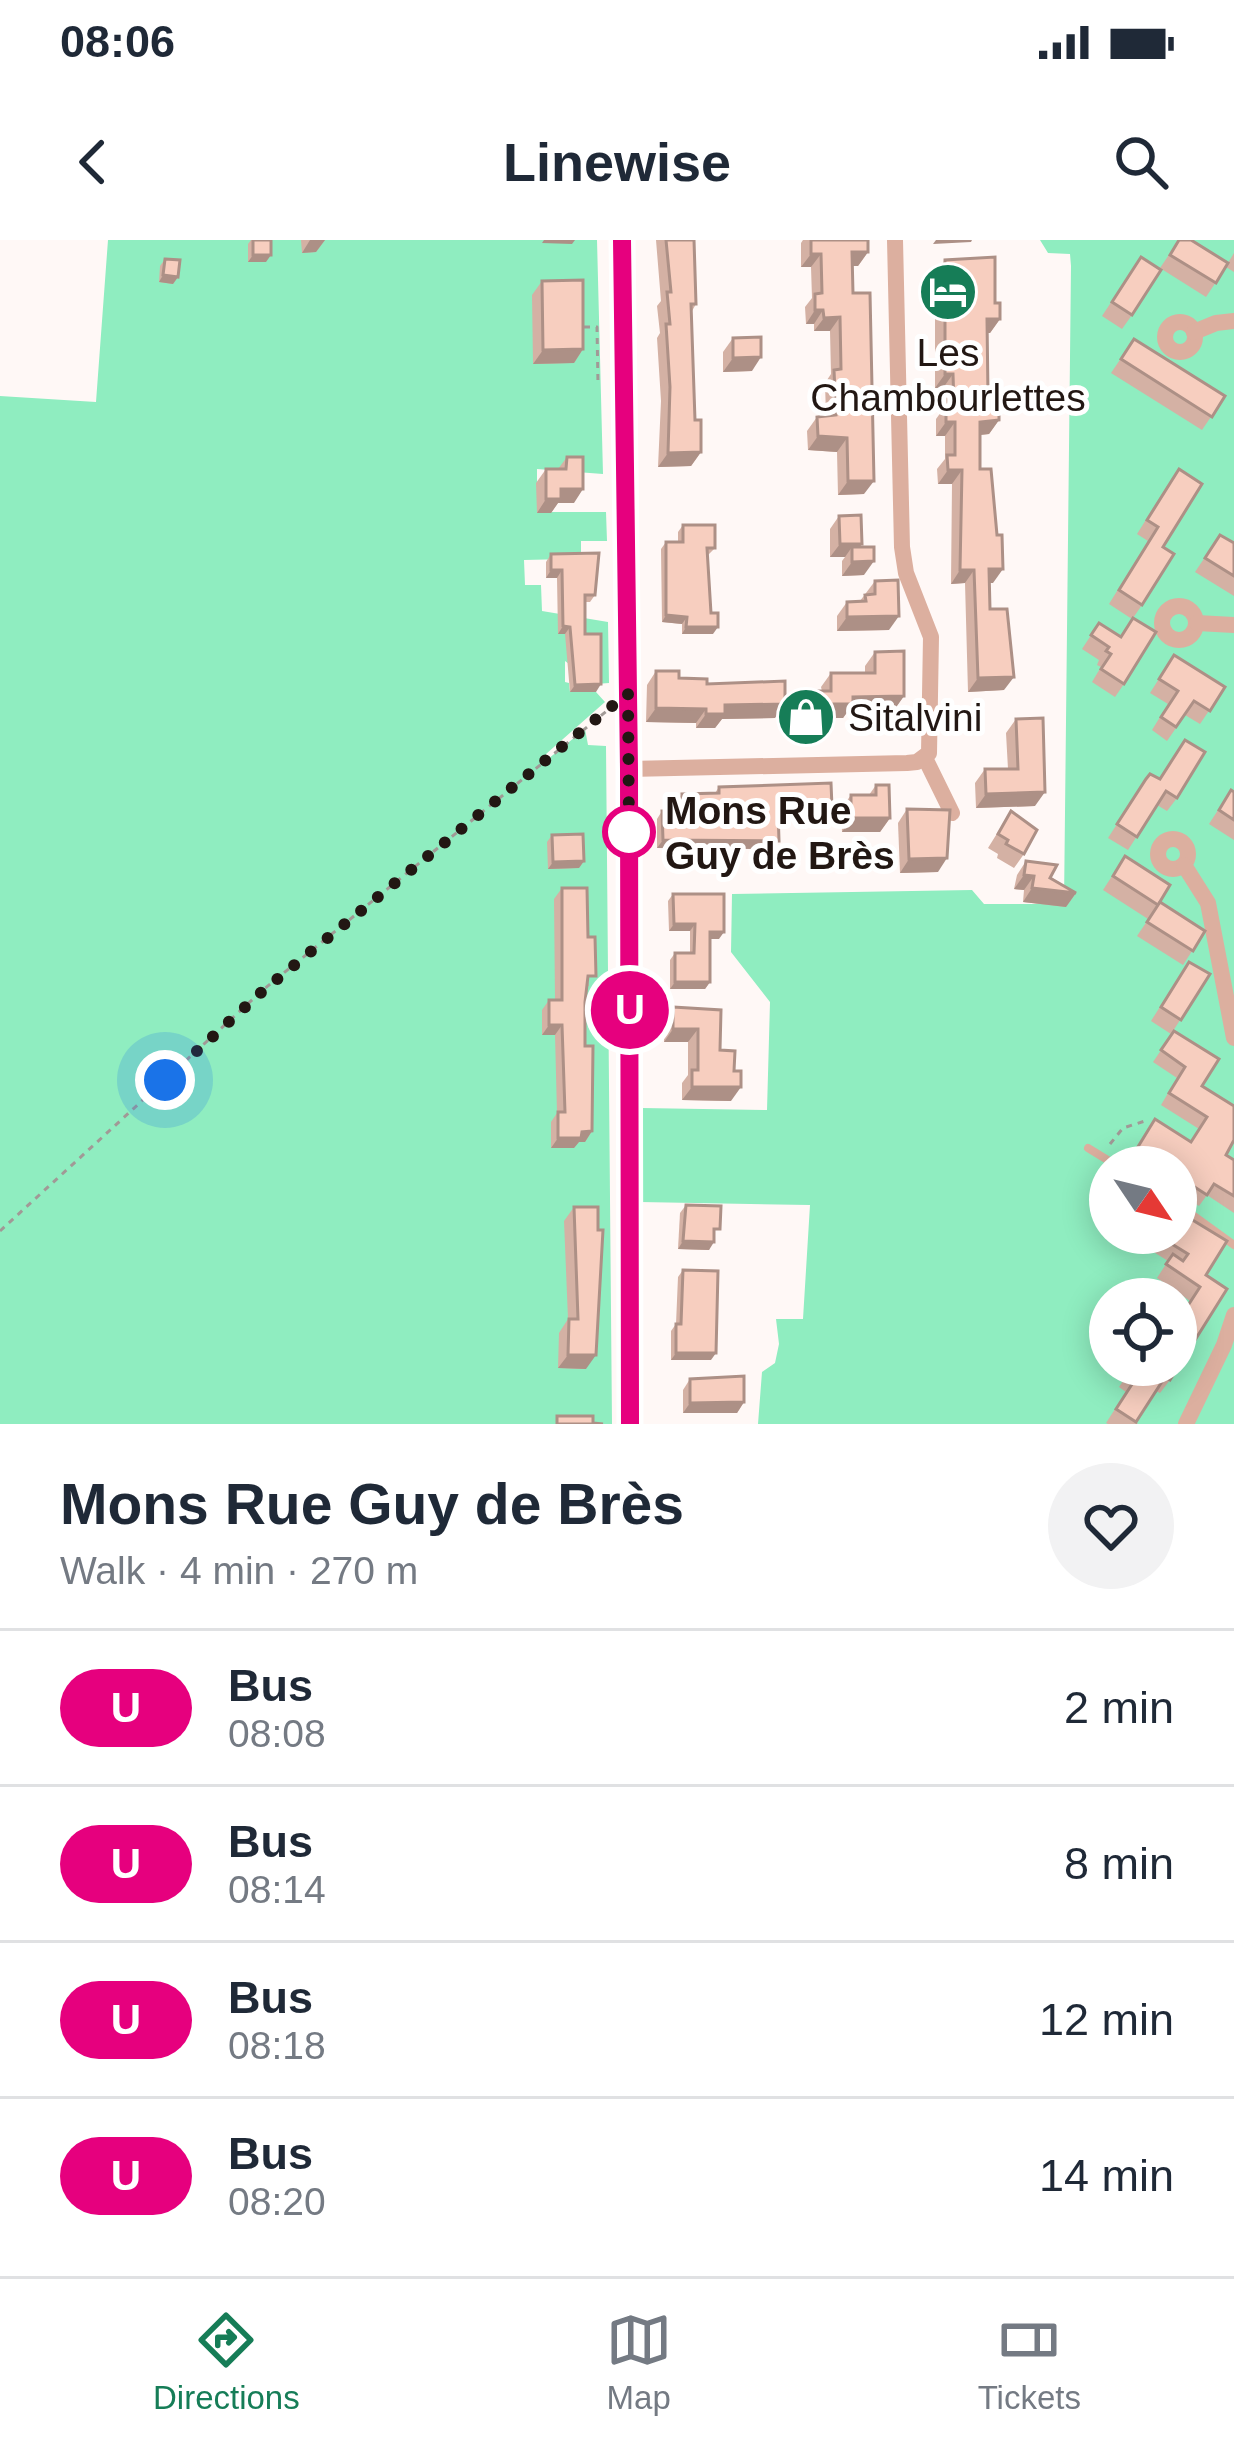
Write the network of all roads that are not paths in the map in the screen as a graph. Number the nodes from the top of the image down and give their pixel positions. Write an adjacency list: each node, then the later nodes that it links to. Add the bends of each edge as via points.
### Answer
1 (622, 240): 8 (street)
2 (896, 240): 7 (street, via 903,560 931,637)
3 (1234, 321): 4 (street)
4 (1194, 332)
5 (1197, 623): 6 (street)
6 (1234, 625)
7 (925, 758): 8 (street); 9 (street)
8 (629, 769): 16 (street)
9 (952, 813)
10 (1184, 865): 11 (street, via 1208,903)
11 (1234, 1038)
12 (1197, 1219): 13 (lane)
13 (1234, 1245)
14 (1234, 1315): 15 (street)
15 (1229, 1350): 17 (street)
16 (630, 1424)
17 (1186, 1424)

